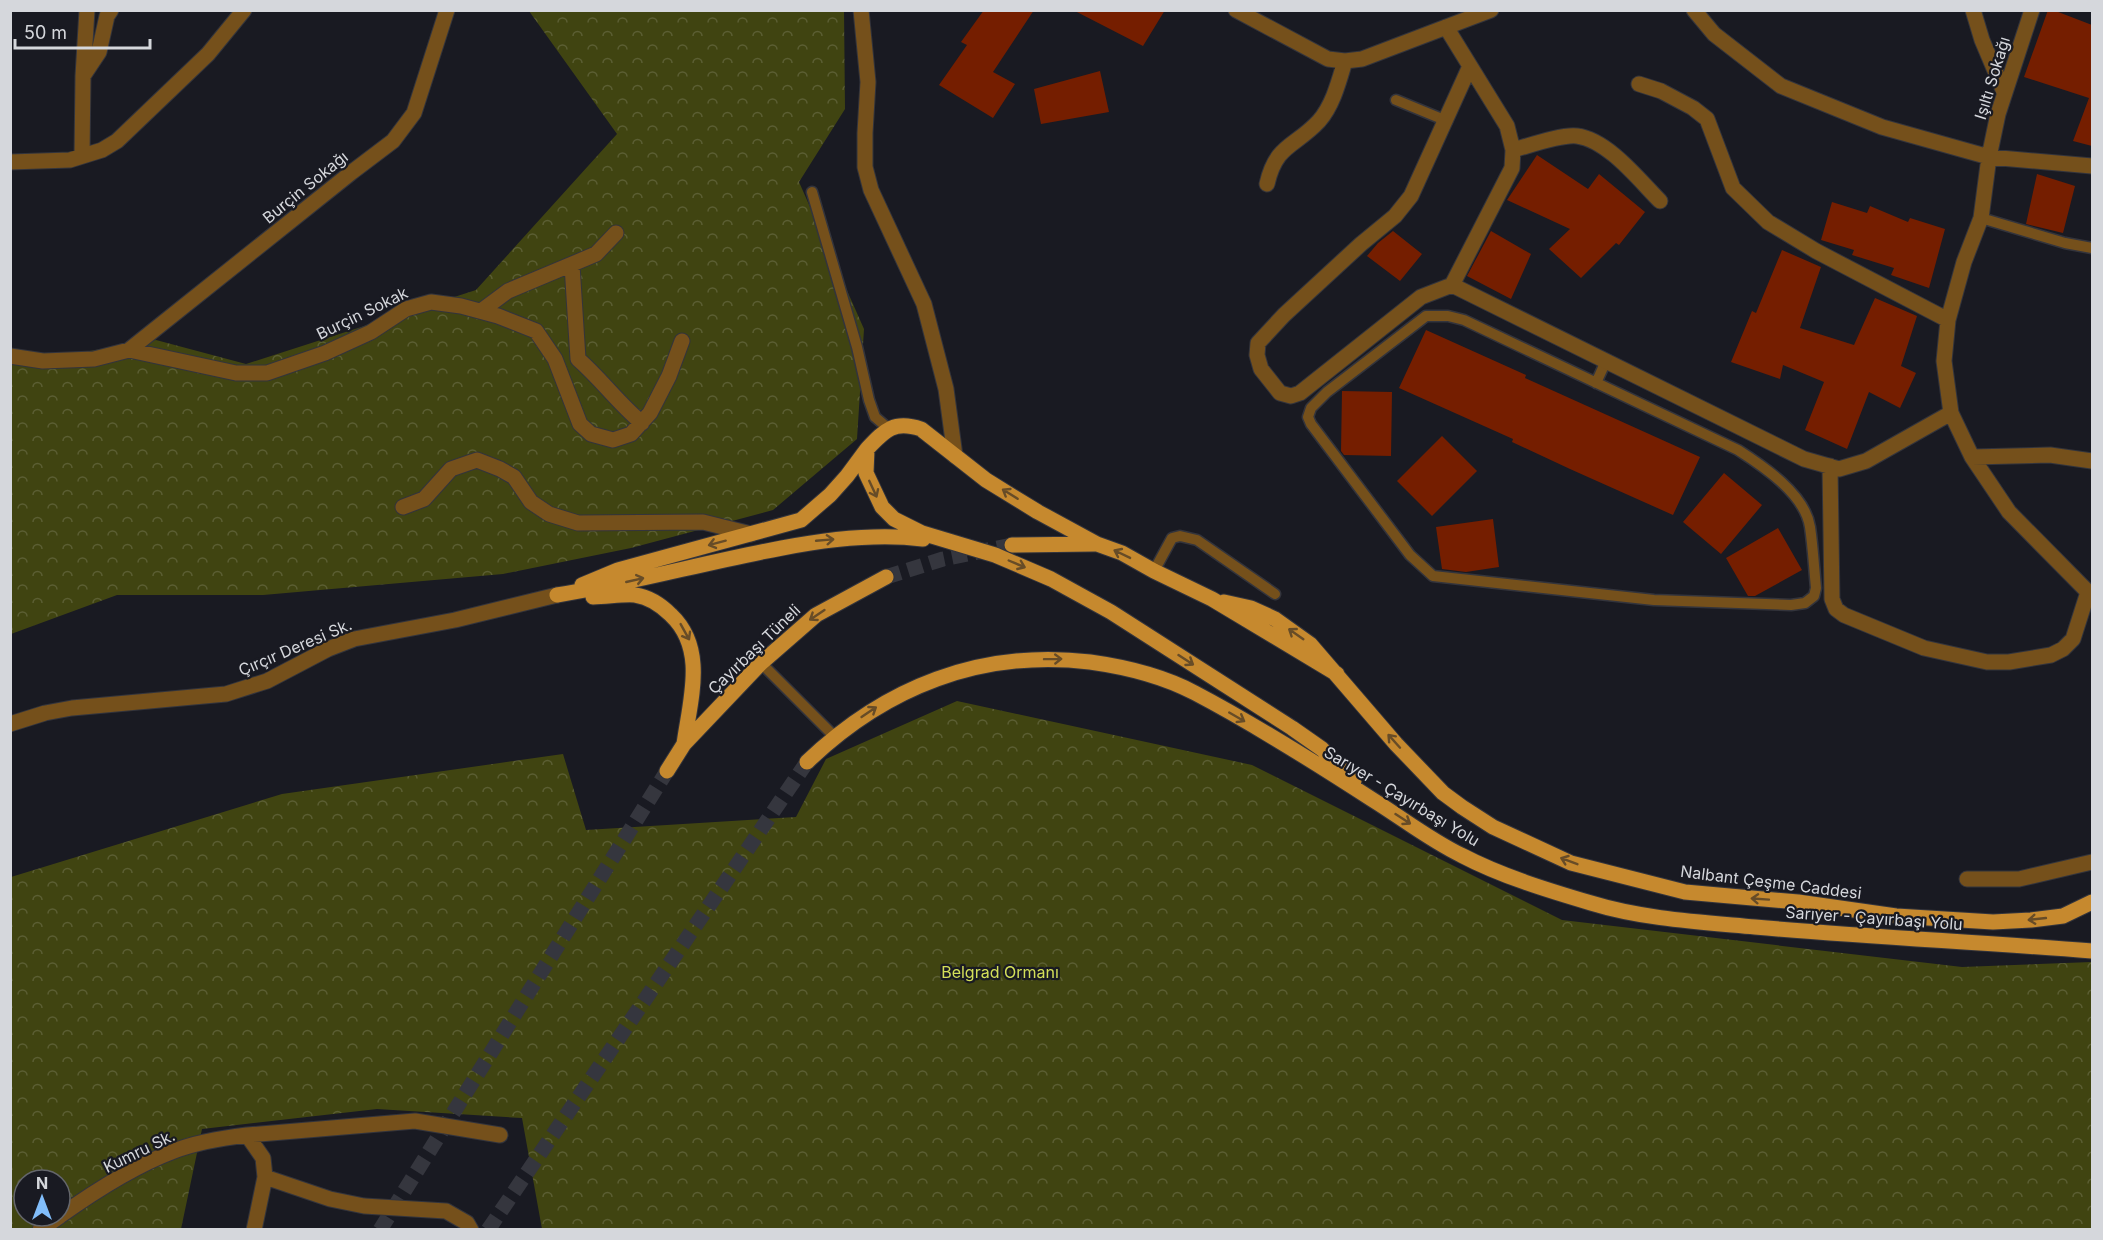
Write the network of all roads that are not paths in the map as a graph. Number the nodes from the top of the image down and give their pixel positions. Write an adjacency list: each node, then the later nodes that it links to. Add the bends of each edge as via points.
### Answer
1 (87, 10): 14 (street)
2 (111, 10): 14 (street, via 99,52)
3 (244, 10): 20 (street, via 208,54 117,141)
4 (447, 10): 35 (street, Burçin Sokağı, via 414,113 393,141)
5 (861, 10): 43 (street, via 868,82 865,167 871,190 924,304 946,389)
6 (1236, 10): 12 (street, via 1328,59)
7 (1491, 10): 11 (street)
8 (1694, 10): 21 (street, via 1714,34 1781,86 1882,127)
9 (1973, 10): 16 (street)
10 (2032, 10): 16 (street, Işıltı Sokağı)
11 (1446, 27): 12 (street, via 1362,59); 13 (street)
12 (1345, 61): 24 (street, via 1333,97 1320,119 1287,146 1270,169)
13 (1470, 66): 18 (street); 19 (street, via 1507,126)
14 (83, 76): 20 (street)
15 (1640, 84): 33 (street, via 1661,91 1707,119 1733,188 1768,222)
16 (2004, 92): 21 (street, Işıltı Sokağı)
17 (1396, 100): 18 (lane)
18 (1446, 121): 31 (street, via 1411,196 1395,216 1258,343 1262,369 1280,393 1300,393 1421,297)
19 (1513, 150): 26 (street, via 1576,136 1611,152); 31 (street, via 1512,168)
20 (82, 155): 22 (street, via 70,160)
21 (1989, 157): 23 (street); 27 (street, Işıltı Sokağı)
22 (10, 162)
23 (2092, 166)
24 (1267, 184)
25 (812, 192): 41 (lane, via 869,400 875,417)
26 (1660, 201)
27 (1981, 218): 29 (lane); 33 (street, Işıltı Sokağı)
28 (616, 233): 30 (street, via 596,254)
29 (2092, 248)
30 (572, 265): 32 (street, via 508,291); 40 (street, via 578,359)
31 (1452, 285): 37 (street)
32 (481, 311): 35 (street, Burçin Sokak, via 423,304 406,309 371,332 325,353 267,373 236,373); 40 (street, Burçin Sokak, via 536,330 555,359 580,424 591,434 613,440 631,434)
33 (1948, 320): 39 (street, Işıltı Sokağı, via 1944,361)
34 (682, 341): 40 (street, Burçin Sokak, via 669,376)
35 (129, 350): 36 (street, Burçin Sokak, via 94,359 43,361)
36 (10, 356)
37 (1606, 361): 38 (lane); 46 (street, via 1804,459)
38 (1596, 383): 38 (lane, via 1737,450 1785,484 1810,525 1814,596 1805,603 1791,605 1654,600 1433,576 1410,555 1308,417 1311,408 1327,392 1426,316 1464,320)
39 (1951, 412): 44 (street, Işıltı Sokağı); 46 (street, via 1866,461 1839,469)
40 (642, 423)
41 (889, 429): 42 (main road); 43 (main road, Nalbant Çeşme Caddesi, via 909,425 921,429)
42 (867, 449): 48 (main road, via 836,489 801,520); 50 (main road, one-way to 50, via 866,473 882,507 894,519 922,533)
43 (955, 456): 49 (main road, Nalbant Çeşme Caddesi, one-way to 43, via 1038,512)
44 (1972, 457): 45 (street, via 2050,455); 54 (street, Işıltı Sokağı, via 2009,512)
45 (2092, 461)
46 (1830, 466): 54 (street, via 1832,599 1844,615 1924,648 1987,662 2009,662 2051,655 2063,649 2073,639)
47 (403, 507): 48 (street, via 424,499 451,469 477,460 514,477 531,502 549,514 578,523 703,522)
48 (751, 534): 56 (main road, one-way to 56, via 618,570)
49 (1097, 543): 51 (main road); 52 (main road, Nalbant Çeşme Caddesi, one-way to 49)
50 (962, 544): 56 (main road, one-way to 50, via 812,542 899,537); 63 (main road, one-way to 63, via 1051,579 1111,612 1322,749)
51 (1012, 545)
52 (1154, 571): 55 (lane, via 1172,538 1180,536 1197,540); 66 (main road, Nalbant Çeşme Caddesi, one-way to 52, via 2063,916 2031,920 1896,916 1685,892 1571,863 1493,827 1443,793 1337,674 1212,599)
53 (886, 577): 57 (main road, Çayırbaşı Tüneli, one-way to 57, via 816,615)
54 (2090, 593)
55 (1275, 594)
56 (557, 596): 58 (street, Çırçır Deresi Sk., via 354,639 267,681 226,694 72,708); 60 (main road, one-way to 60, via 636,596 663,606 679,622 691,645 694,665)
57 (760, 663): 59 (lane); 60 (main road, Çayırbaşı Tüneli)
58 (10, 724)
59 (834, 736): 61 (main road, Sarıyer - Çayırbaşı Yolu); 63 (main road, Sarıyer - Çayırbaşı Yolu, one-way to 63, via 878,706 945,676 984,665 1063,659 1151,674 1193,692)
60 (684, 744): 62 (main road, Çayırbaşı Tüneli)
61 (807, 762)
62 (667, 771)
63 (1371, 798): 67 (main road, Sarıyer - Çayırbaşı Yolu, one-way to 67, via 1460,855 1594,904 1656,918)
64 (2092, 862): 65 (street, via 2019,879)
65 (1967, 879)
66 (2092, 902)
67 (2092, 951)
68 (247, 1134): 69 (street, Kumru Sk., via 415,1121); 70 (street, via 263,1158); 71 (street, Kumru Sk., via 174,1151 137,1168)
69 (500, 1134)
70 (265, 1177): 72 (street); 73 (street, via 364,1206 446,1211 467,1223)
71 (72, 1209)
72 (254, 1230)
73 (471, 1230)

